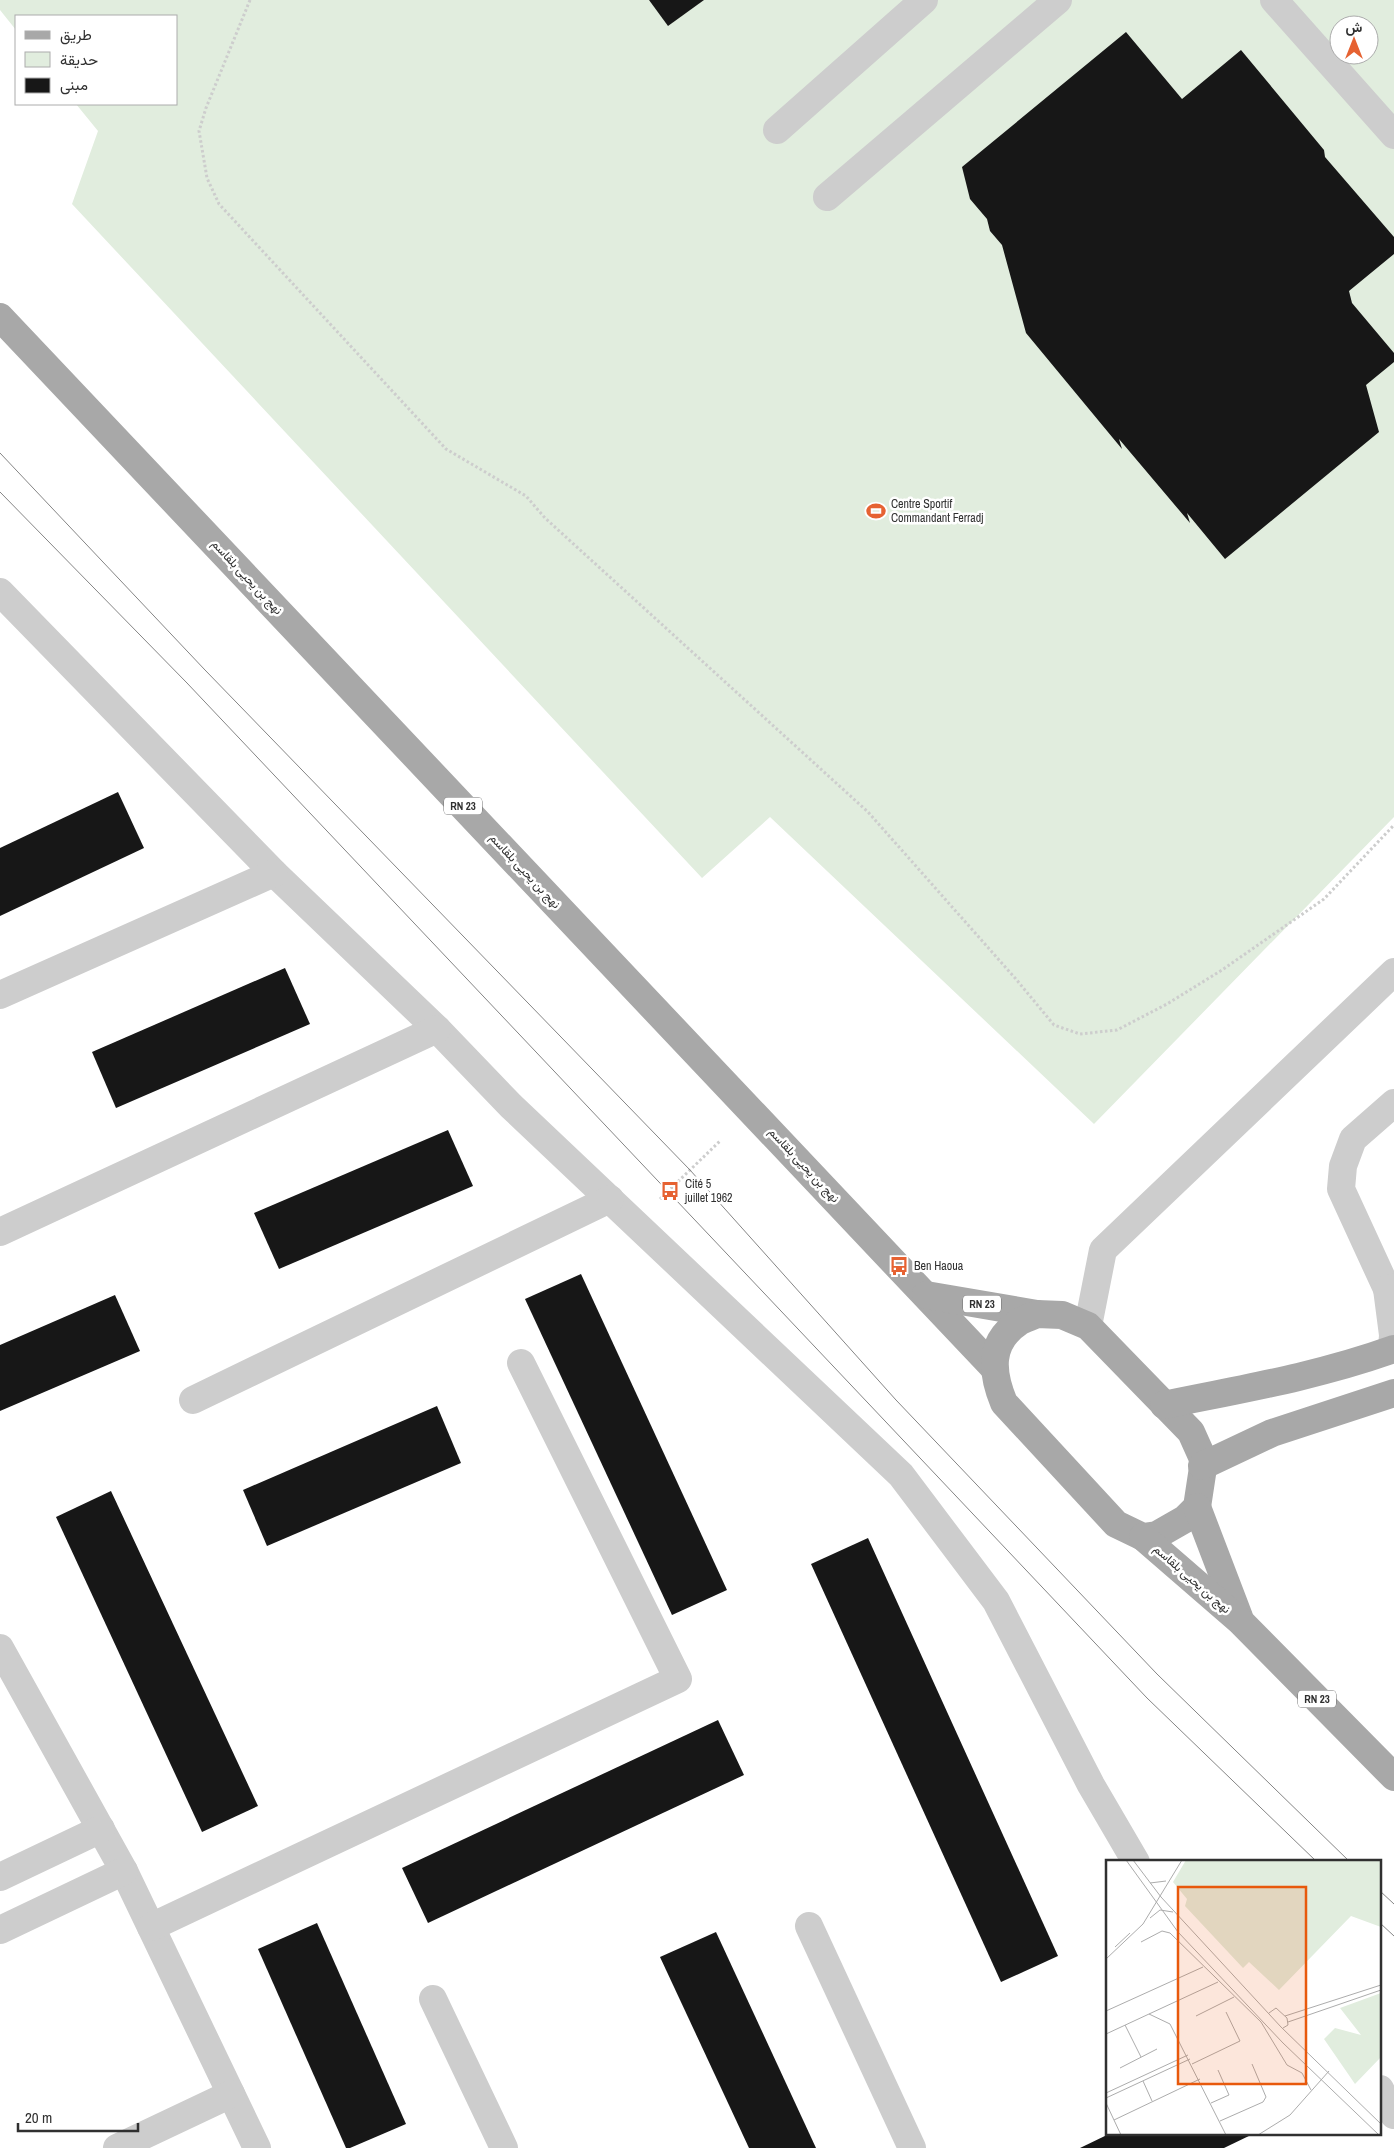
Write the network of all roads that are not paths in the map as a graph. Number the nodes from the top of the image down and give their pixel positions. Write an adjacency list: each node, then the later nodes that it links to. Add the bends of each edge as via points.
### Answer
1 (924, 0): 4 (street)
2 (1058, 0): 6 (street)
3 (1274, 0): 5 (street)
4 (777, 130)
5 (1394, 135)
6 (827, 198)
7 (0, 316): 17 (main road, نهج بن يحيى بلقاسم / RN 23)
8 (0, 592): 9 (street)
9 (274, 873): 11 (street); 12 (street)
10 (1394, 972): 19 (street, via 1102,1250)
11 (0, 995)
12 (437, 1029): 14 (street, via 511,1106); 15 (street)
13 (1394, 1103): 16 (street, via 1353,1139 1343,1166 1342,1189)
14 (610, 1199): 24 (street); 33 (street, via 902,1475 996,1601 1091,1785)
15 (0, 1232)
16 (1390, 1288): 20 (street)
17 (926, 1295): 18 (main road, RN 23); 22 (main road, نهج بن يحيى بلقاسم / RN 23)
18 (1037, 1314): 19 (main road, via 1062,1315); 22 (main road, via 1018,1322 1004,1336)
19 (1088, 1326): 25 (main road)
20 (1393, 1349): 25 (main road, via 1293,1379)
21 (521, 1363): 37 (street, via 678,1678)
22 (993, 1367): 28 (main road, نهج بن يحيى بلقاسم, via 1004,1403 1116,1524)
23 (1394, 1393): 26 (main road, via 1272,1433)
24 (193, 1400)
25 (1164, 1405): 26 (main road, via 1191,1432 1204,1461)
26 (1202, 1466): 27 (main road)
27 (1197, 1507): 28 (main road, via 1171,1528); 29 (main road, نهج بن يحيى بلقاسم / RN 23)
28 (1143, 1537): 29 (main road, نهج بن يحيى بلقاسم / RN 23)
29 (1240, 1621): 31 (main road, نهج بن يحيى بلقاسم / RN 23)
30 (0, 1648): 32 (street)
31 (1394, 1777)
32 (101, 1829): 34 (street); 35 (street)
33 (1135, 1860)
34 (124, 1871): 37 (street); 38 (street)
35 (0, 1877)
36 (809, 1926): 46 (street)
37 (151, 1927): 41 (street)
38 (0, 1930)
39 (433, 1999): 45 (street)
40 (1382, 2093): 42 (street)
41 (231, 2094): 43 (street); 44 (street)
42 (1394, 2115)
43 (117, 2148)
44 (257, 2148)
45 (504, 2148)
46 (912, 2148)

